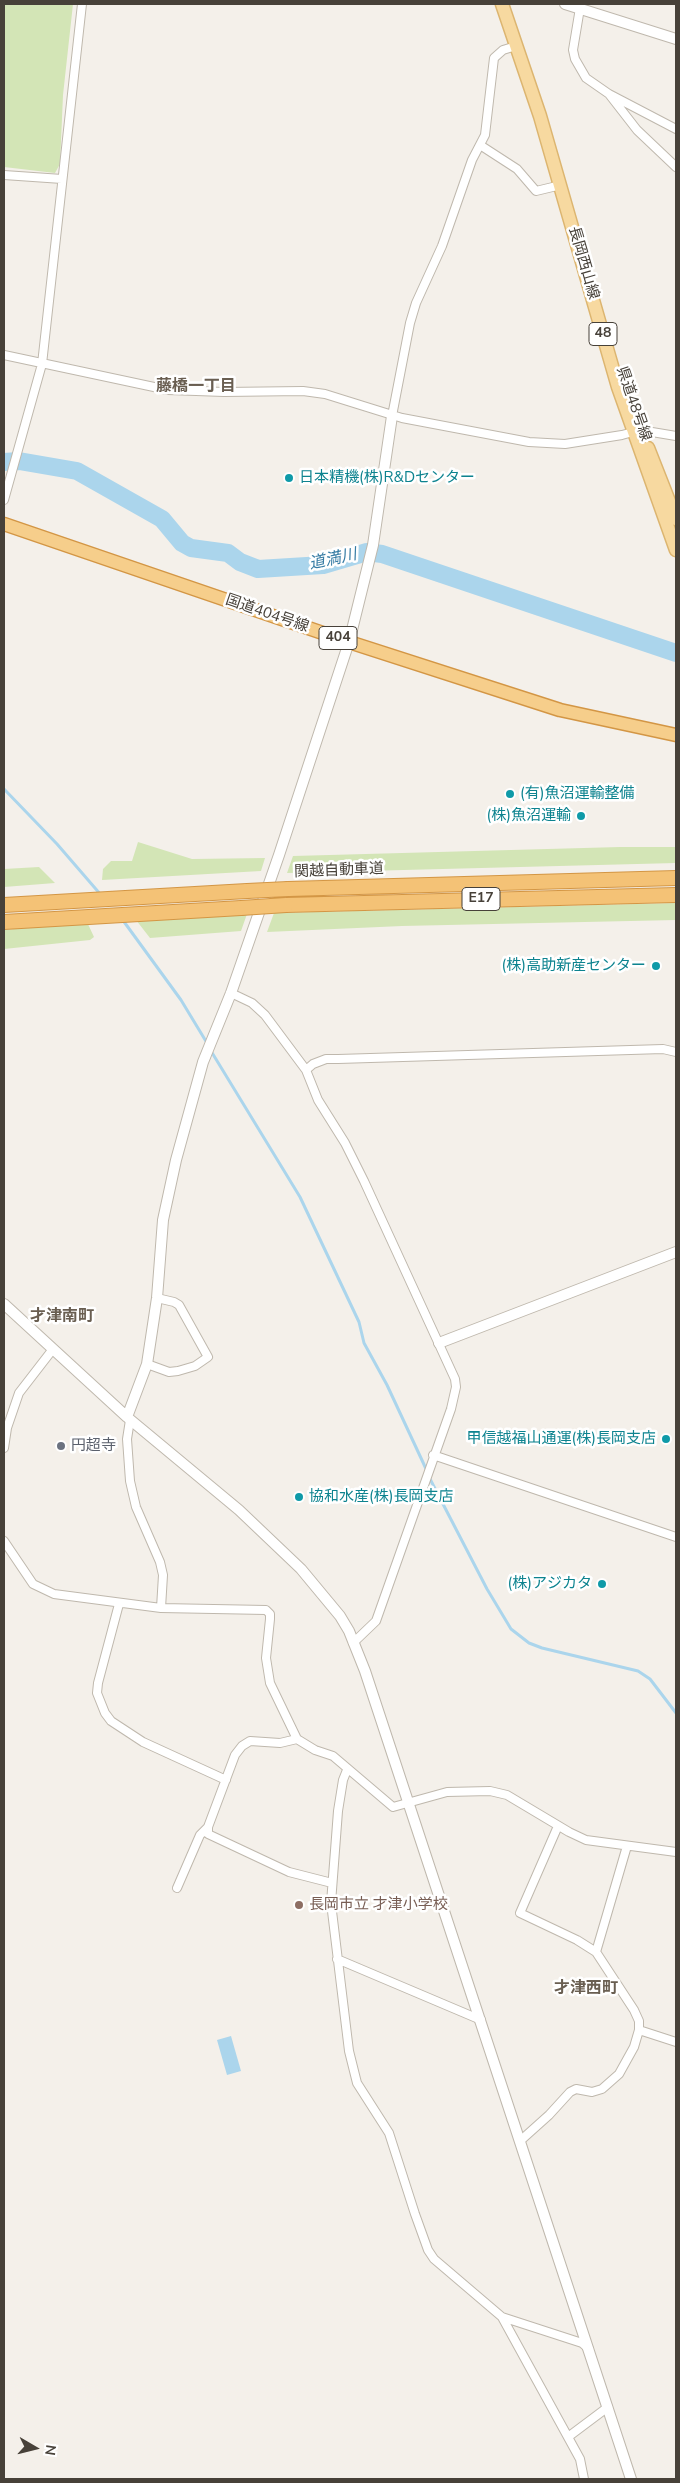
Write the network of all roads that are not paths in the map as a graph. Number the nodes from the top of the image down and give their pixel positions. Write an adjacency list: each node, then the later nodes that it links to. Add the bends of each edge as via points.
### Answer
1 (82, 4): 13 (street)
2 (502, 4): 6 (main road, 長岡西山線 / 48)
3 (565, 4): 4 (street)
4 (580, 8): 5 (street); 7 (street, via 573,40 575,59 586,78)
5 (676, 39)
6 (516, 46): 8 (main road, 長岡西山線 / 48); 10 (street, via 503,50 494,58 485,135)
7 (609, 94): 9 (street); 11 (street, via 637,130)
8 (540, 116): 14 (main road, 長岡西山線 / 48); 18 (main road, 県道48号線 / 48, via 568,185)
9 (676, 129)
10 (480, 145): 14 (street, via 517,169 536,192); 17 (street, via 410,323)
11 (676, 167)
12 (4, 175): 13 (street)
13 (62, 179): 16 (street)
14 (561, 185): 18 (main road, 長岡西山線 / 48, via 618,387)
15 (4, 355): 16 (street)
16 (42, 364): 17 (street, via 168,390 325,394); 20 (street)
17 (392, 416): 18 (street, via 550,444 622,435); 24 (street, via 374,545)
18 (637, 430): 19 (street); 21 (main road, 県道48号線 / 48); 23 (main road, 長岡西山線 / 48)
19 (676, 436)
20 (4, 500)
21 (676, 518)
22 (4, 524): 24 (highway, 国道404号線 / 404)
23 (676, 550)
24 (349, 642): 25 (highway, 国道404号線 / 404, via 560,710); 30 (street)
25 (676, 735)
26 (676, 878): 28 (highway, 関越自動車道 / E17, bridge, via 288,888)
27 (676, 895): 29 (highway, E17, bridge, via 286,906)
28 (4, 905)
29 (4, 922)
30 (231, 993): 32 (street, via 252,1003 265,1015); 34 (street, via 203,1062 176,1160 164,1220)
31 (676, 1052): 32 (street, via 663,1049 338,1059 313,1064)
32 (306, 1070): 36 (street, via 318,1100 364,1181)
33 (676, 1252): 36 (street)
34 (156, 1298): 38 (street); 38 (street, via 179,1306 208,1357 178,1371 169,1372)
35 (4, 1304): 37 (street)
36 (439, 1343): 41 (street, via 456,1388)
37 (53, 1349): 39 (street); 40 (street, via 19,1393)
38 (147, 1364): 39 (street)
39 (129, 1419): 45 (street, via 130,1481 136,1507 160,1562 164,1586); 46 (street, via 239,1510 302,1569 340,1616)
40 (4, 1448)
41 (433, 1455): 42 (street); 46 (street, via 376,1621)
42 (676, 1537)
43 (4, 1541): 44 (street, via 27,1576 41,1589)
44 (118, 1604): 45 (street); 49 (street, via 98,1683 99,1701 105,1713 111,1721 143,1742)
45 (161, 1608): 47 (street, via 260,1609 270,1614 266,1658 270,1683)
46 (353, 1643): 50 (street)
47 (297, 1738): 48 (street, via 315,1750 333,1756); 49 (street, via 280,1743 246,1743 238,1750)
48 (348, 1770): 50 (street, via 393,1807); 55 (street, via 338,1811)
49 (226, 1780): 52 (street)
50 (407, 1801): 51 (street, via 447,1792 490,1791 507,1795); 59 (street)
51 (558, 1826): 53 (street, via 586,1840); 57 (street, via 520,1913)
52 (208, 1827): 55 (street, via 208,1834 226,1843 290,1872); 56 (street, via 200,1835)
53 (627, 1846): 54 (street); 57 (street)
54 (676, 1852)
55 (332, 1884): 58 (street)
56 (177, 1888)
57 (596, 1952): 60 (street, via 634,2010)
58 (337, 1959): 59 (street); 63 (street, via 353,2070 389,2134 428,2250 453,2277)
59 (481, 2020): 62 (street)
60 (639, 2030): 61 (street); 62 (street, via 619,2074 602,2089 570,2092)
61 (676, 2042)
62 (520, 2141): 64 (street)
63 (502, 2317): 64 (street, via 582,2343); 66 (street)
64 (589, 2349): 65 (street)
65 (608, 2407): 66 (street); 68 (street)
66 (568, 2437): 67 (street, via 580,2459)
67 (584, 2479)
68 (631, 2479)

